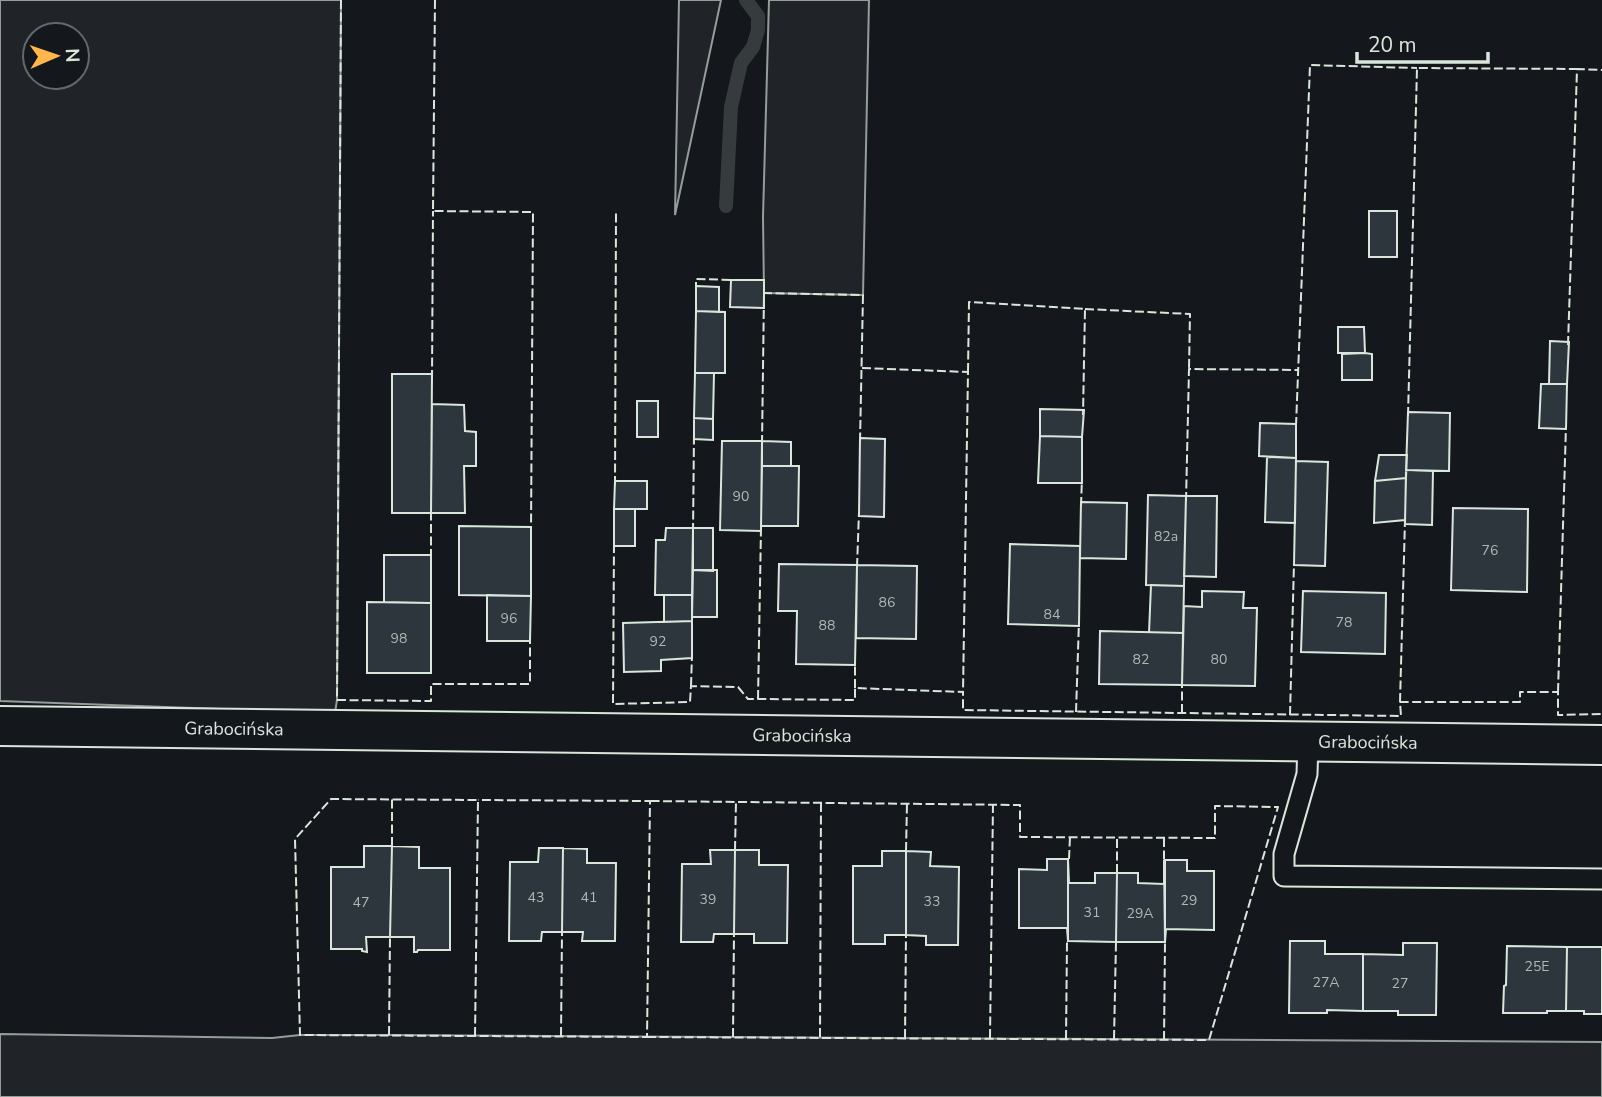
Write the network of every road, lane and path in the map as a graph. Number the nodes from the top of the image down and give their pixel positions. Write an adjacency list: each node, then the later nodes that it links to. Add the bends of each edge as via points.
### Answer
1 (0, 726): 2 (street, Grabocińska)
2 (1308, 742): 3 (street, Grabocińska); 4 (lane, via 1307,774 1284,854 1284,876)
3 (1602, 746)
4 (1602, 879)

